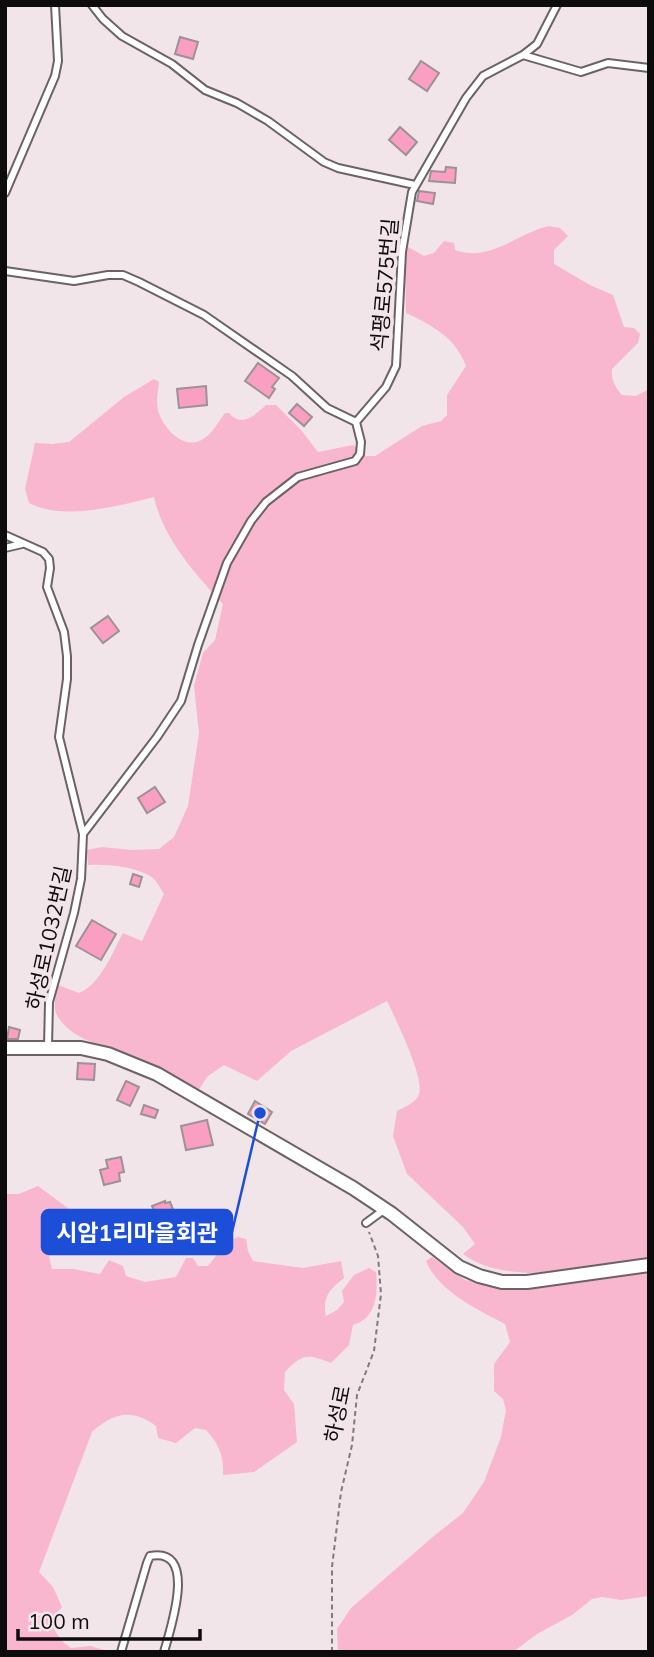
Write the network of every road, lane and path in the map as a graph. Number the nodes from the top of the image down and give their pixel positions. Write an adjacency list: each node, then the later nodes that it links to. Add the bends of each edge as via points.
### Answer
1 (55, 5): 7 (lane, via 55,76)
2 (92, 5): 6 (lane, via 122,36 172,64 205,90 268,121 324,162)
3 (557, 5): 4 (lane, 석평로575번길, via 537,44)
4 (523, 55): 5 (lane, via 582,72 608,63); 6 (lane, 석평로575번길, via 483,76)
5 (649, 68)
6 (415, 186): 9 (lane, 석평로575번길, via 402,252 396,366 386,387)
7 (5, 193)
8 (5, 271): 9 (lane, via 74,281 108,275 131,278 204,315 292,376 327,408)
9 (356, 422): 13 (lane, via 361,442 355,461 298,477 266,502 251,522 227,563 181,701)
10 (5, 535): 11 (lane, 하성로1032번길)
11 (24, 544): 12 (lane); 13 (lane, 하성로1032번길, via 49,559 47,587 64,632 67,679 59,737)
12 (5, 548)
13 (83, 834): 14 (lane, 하성로1032번길, via 81,879 49,1002)
14 (48, 1047): 15 (street); 16 (street, via 93,1050 157,1074)
15 (5, 1048)
16 (385, 1209): 17 (lane); 18 (street, via 459,1267 502,1282)
17 (366, 1223): 21 (path, 하성로, via 378,1256 382,1294 374,1351 357,1395 339,1504 332,1567)
18 (649, 1265)
19 (121, 1652): 20 (lane, via 147,1563 150,1556 158,1554 173,1563 178,1585)
20 (164, 1652)
21 (332, 1652)

